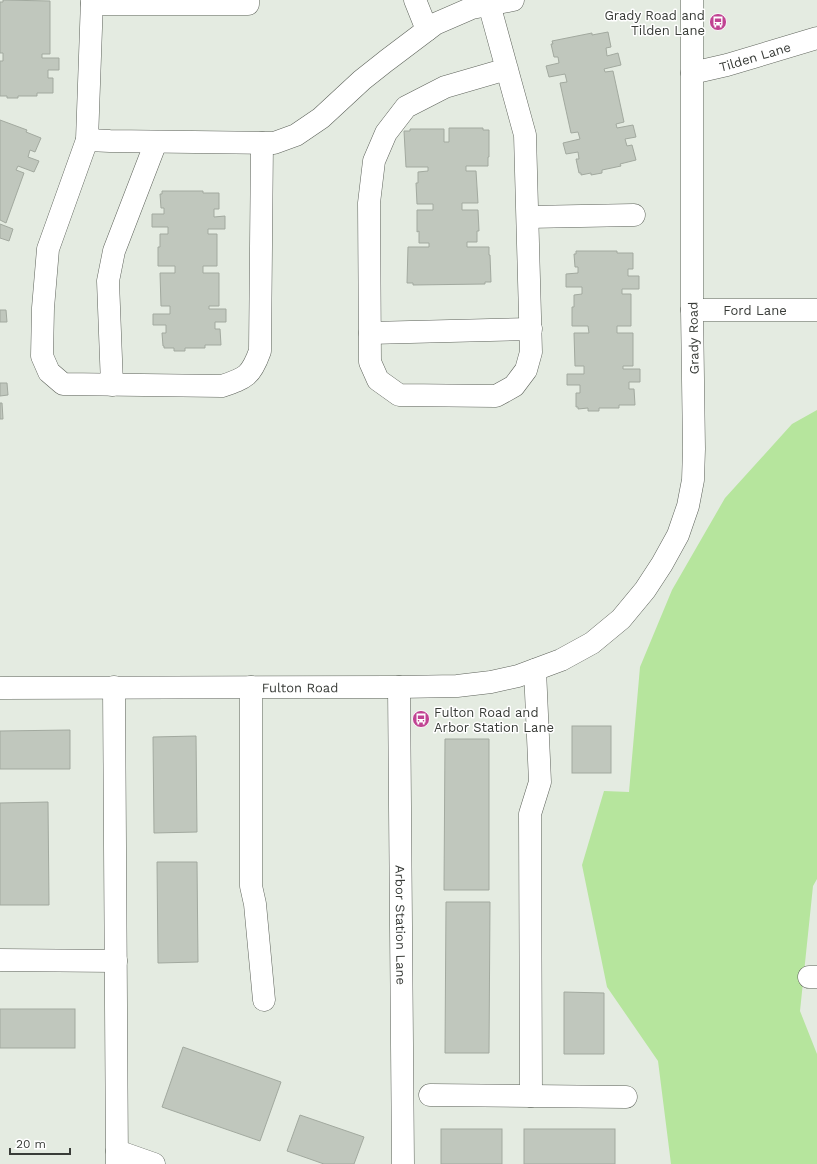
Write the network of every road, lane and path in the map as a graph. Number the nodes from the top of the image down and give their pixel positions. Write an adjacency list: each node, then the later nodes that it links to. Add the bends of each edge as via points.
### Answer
1 (248, 0): 5 (street, via 248,4)
2 (415, 0): 7 (street)
3 (513, 0): 6 (street)
4 (692, 0): 10 (street, Grady Road)
5 (92, 2): 11 (street)
6 (484, 3): 7 (street); 9 (street)
7 (427, 30): 13 (street, via 362,80 321,118 296,135 274,143)
8 (817, 38): 10 (street, Tilden Lane)
9 (507, 69): 15 (street, via 525,134); 19 (street, via 445,87 406,107 386,133 374,161 369,203)
10 (692, 73): 16 (street, Grady Road)
11 (87, 140): 12 (street); 20 (street, via 48,249 42,356 49,372 63,384)
12 (156, 142): 13 (street); 20 (street, via 114,251 108,281)
13 (262, 143): 20 (street, via 260,351 254,367 242,380 222,386)
14 (634, 215): 15 (street)
15 (528, 217): 18 (street)
16 (692, 310): 17 (street, Ford Lane); 21 (street, Grady Road, via 694,448 693,480 688,506 678,535 645,590 621,619)
17 (817, 310)
18 (531, 329): 19 (street); 19 (street, via 531,352 526,370 514,386 496,396 399,395 378,380 370,362)
19 (370, 333)
20 (112, 385)
21 (592, 643): 22 (street, Fulton Road, via 561,660)
22 (535, 670): 25 (street, Fulton Road, via 490,682 457,686); 31 (street, via 540,782 530,814)
23 (114, 687): 24 (street, Fulton Road); 26 (street, Fulton Road); 28 (street)
24 (251, 687): 25 (street, Fulton Road); 29 (street, via 251,886)
25 (399, 687): 35 (street, Arbor Station Lane)
26 (0, 688)
27 (0, 960): 28 (street)
28 (116, 961): 33 (street)
29 (264, 1000)
30 (430, 1095): 31 (street)
31 (531, 1096): 32 (street)
32 (626, 1097)
33 (117, 1158): 34 (street)
34 (154, 1164)
35 (404, 1164)

